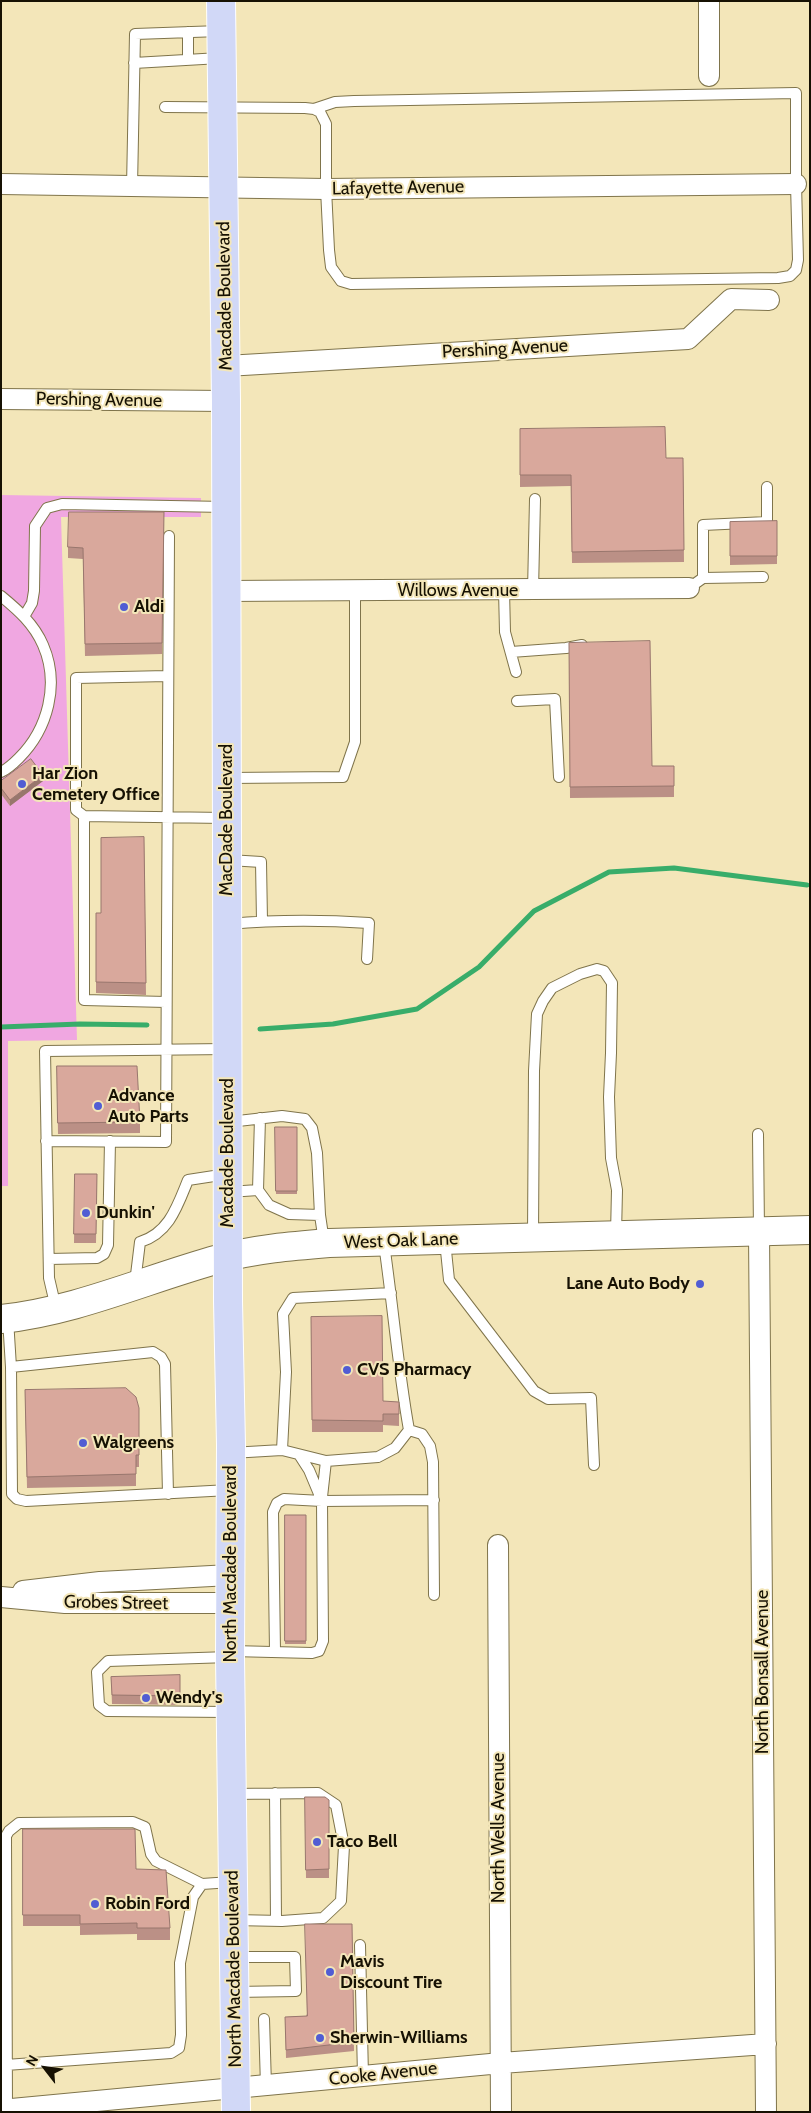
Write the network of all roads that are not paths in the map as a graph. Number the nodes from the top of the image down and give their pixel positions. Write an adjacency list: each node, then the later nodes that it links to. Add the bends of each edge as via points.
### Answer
1 (220, 1): 3 (main road, Macdade Boulevard)
2 (709, 1): 8 (street)
3 (221, 31): 4 (lane); 5 (main road, Macdade Boulevard)
4 (188, 32): 6 (lane); 7 (lane, via 134,34)
5 (222, 58): 6 (lane); 10 (main road, Macdade Boulevard)
6 (188, 60): 7 (lane)
7 (134, 63): 14 (lane)
8 (709, 76)
9 (165, 108): 10 (lane)
10 (222, 108): 11 (lane); 15 (main road, Macdade Boulevard)
11 (314, 109): 13 (lane, via 335,102 354,101 796,93); 16 (lane, via 323,116 326,124)
12 (1, 184): 14 (street, Lafayette Avenue)
13 (796, 184): 16 (street, Lafayette Avenue); 16 (lane, via 798,260 796,270 790,276 351,284 341,281 331,267)
14 (132, 186): 15 (street, Lafayette Avenue)
15 (223, 188): 16 (street, Lafayette Avenue); 18 (main road, Macdade Boulevard)
16 (326, 189)
17 (769, 300): 18 (street, Pershing Avenue, via 731,299 688,339)
18 (226, 366): 20 (main road, Macdade Boulevard)
19 (1, 399): 20 (street, Pershing Avenue)
20 (226, 401): 23 (main road, Macdade Boulevard)
21 (767, 488): 26 (lane, via 767,522 703,525)
22 (534, 499): 30 (lane)
23 (227, 508): 28 (main road, Macdade Boulevard); 32 (lane, via 62,504 47,508 35,526 34,591)
24 (168, 536): 36 (lane)
25 (763, 578): 26 (lane)
26 (696, 583): 30 (street, Willows Avenue)
27 (504, 590): 29 (street, Willows Avenue); 30 (street, Willows Avenue); 34 (lane, via 505,632)
28 (226, 591): 29 (street, Willows Avenue); 39 (main road, MacDade Boulevard)
29 (355, 591): 39 (lane, via 355,742 343,777)
30 (533, 591)
31 (1, 596): 32 (lane)
32 (25, 616): 38 (lane, via 44,645 51,679 47,714 32,745)
33 (590, 644): 34 (lane)
34 (511, 652): 35 (lane)
35 (516, 672)
36 (167, 676): 41 (lane, via 76,678 76,810); 42 (lane)
37 (517, 701): 40 (lane, via 555,698)
38 (1, 772)
39 (227, 778): 43 (main road, MacDade Boulevard)
40 (559, 778)
41 (84, 816): 42 (lane); 48 (lane, via 84,1000)
42 (166, 817): 43 (lane); 48 (lane)
43 (227, 818): 44 (main road, MacDade Boulevard)
44 (228, 860): 45 (lane, via 261,862); 46 (main road, MacDade Boulevard)
45 (262, 921): 46 (lane); 47 (lane, via 369,923)
46 (228, 924): 49 (main road, MacDade Boulevard)
47 (367, 959)
48 (166, 1002): 50 (lane)
49 (228, 1049): 50 (lane); 52 (main road, Macdade Boulevard)
50 (166, 1050): 54 (lane, via 45,1051); 55 (lane, via 166,1142)
51 (260, 1118): 52 (lane); 57 (lane); 58 (lane, via 305,1119 312,1128 317,1153)
52 (228, 1122): 56 (main road, Macdade Boulevard)
53 (758, 1134): 60 (lane)
54 (46, 1141): 55 (lane); 67 (lane)
55 (110, 1142): 67 (lane, via 108,1244 104,1254 97,1258)
56 (228, 1183): 57 (lane); 66 (main road, Macdade Boulevard); 68 (lane, via 188,1180 175,1212 163,1229 140,1242)
57 (258, 1190): 58 (lane, via 269,1205 289,1214)
58 (320, 1215): 65 (lane)
59 (810, 1230): 60 (main road, West Oak Lane)
60 (759, 1232): 61 (main road, West Oak Lane); 101 (street, North Bonsall Avenue)
61 (616, 1235): 62 (main road, West Oak Lane); 62 (lane, via 609,1097 612,983 597,969 552,988 537,1014)
62 (533, 1237): 63 (main road, West Oak Lane)
63 (445, 1240): 64 (main road, West Oak Lane); 78 (lane, via 449,1280 534,1391 548,1399 591,1398)
64 (383, 1242): 65 (main road, West Oak Lane); 69 (lane)
65 (324, 1243): 66 (main road, West Oak Lane)
66 (228, 1257): 68 (main road, West Oak Lane); 75 (main road, North Macdade Boulevard)
67 (49, 1259): 70 (lane, via 49,1278)
68 (135, 1286): 70 (main road, West Oak Lane)
69 (391, 1293): 73 (lane); 74 (lane, via 293,1298 283,1314 286,1372)
70 (56, 1310): 71 (main road, West Oak Lane)
71 (5, 1319): 72 (lane)
72 (11, 1367): 80 (lane, via 12,1494 17,1499); 80 (lane, via 153,1352 161,1357 165,1364)
73 (409, 1430): 77 (lane, via 395,1448 378,1457); 81 (lane, via 422,1434 430,1446 434,1462)
74 (282, 1450): 75 (lane); 76 (lane)
75 (230, 1453): 79 (main road, North Macdade Boulevard)
76 (300, 1456): 77 (lane); 82 (lane)
77 (326, 1461): 82 (lane)
78 (594, 1465)
79 (230, 1490): 80 (lane); 84 (main road, North Macdade Boulevard)
80 (168, 1494)
81 (434, 1500): 82 (lane); 86 (lane)
82 (322, 1501): 88 (lane, via 323,1641 319,1651 312,1653); 88 (lane, via 284,1499 277,1503 273,1512)
83 (498, 1544): 102 (street, North Wells Avenue)
84 (230, 1575): 85 (street, Grobes Street, via 100,1582); 87 (main road, North Macdade Boulevard)
85 (1, 1595): 87 (street, Grobes Street, via 65,1603)
86 (434, 1595)
87 (231, 1604): 89 (main road, North Macdade Boulevard)
88 (275, 1652): 89 (lane)
89 (231, 1654): 90 (main road, North Macdade Boulevard); 90 (lane, via 108,1661 97,1672 99,1705 107,1711)
90 (232, 1712): 92 (main road, North Macdade Boulevard)
91 (275, 1793): 92 (lane); 96 (lane); 96 (lane, via 318,1793 336,1805 344,1846 341,1901 323,1918)
92 (232, 1794): 93 (main road, North Macdade Boulevard)
93 (233, 1882): 94 (lane); 95 (main road, North Macdade Boulevard)
94 (202, 1884): 103 (lane, via 193,1897 180,1964 179,2048 171,2053); 103 (lane, via 156,1861 144,1827 133,1822 19,1822 9,1831 6,1836)
95 (234, 1920): 96 (lane); 98 (main road, North Macdade Boulevard)
96 (276, 1921)
97 (360, 1945): 104 (lane)
98 (234, 1956): 99 (main road, North Macdade Boulevard); 99 (lane, via 295,1956 296,1991)
99 (234, 1992): 106 (main road, North Macdade Boulevard)
100 (264, 2019): 105 (lane)
101 (766, 2044): 102 (street, Cooke Avenue); 109 (street, North Bonsall Avenue)
102 (500, 2063): 104 (street, Cooke Avenue); 108 (street, North Wells Avenue)
103 (6, 2064): 107 (lane)
104 (363, 2076): 105 (street, Cooke Avenue)
105 (266, 2086): 106 (street, Cooke Avenue)
106 (235, 2100): 107 (street, Cooke Avenue)
107 (4, 2110)
108 (501, 2112)
109 (766, 2112)

